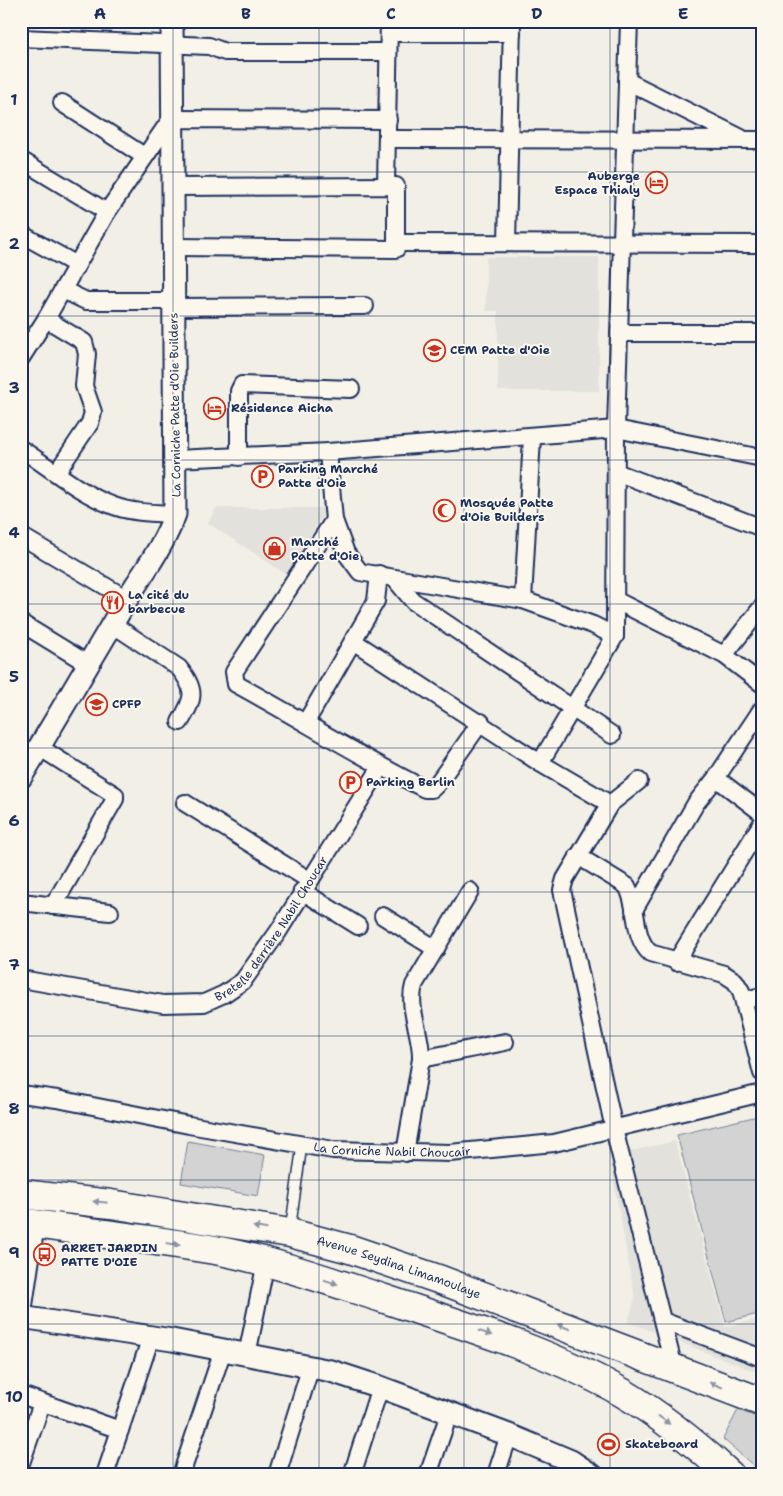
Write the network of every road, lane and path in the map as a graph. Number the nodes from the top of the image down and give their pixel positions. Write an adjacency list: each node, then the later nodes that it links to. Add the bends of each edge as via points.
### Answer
1 (172, 21): 6 (street, La Corniche Patte d'Oie Builders)
2 (629, 21): 8 (street)
3 (389, 27): 4 (street); 7 (street)
4 (512, 27): 13 (street)
5 (21, 38): 6 (street)
6 (172, 45): 7 (street, via 209,46 225,52); 10 (street, La Corniche Patte d'Oie Builders)
7 (388, 52): 11 (street)
8 (627, 81): 14 (street); 15 (street)
9 (62, 103): 17 (street)
10 (171, 119): 11 (street); 17 (street); 20 (street, La Corniche Patte d'Oie Builders)
11 (388, 120): 12 (street)
12 (387, 139): 13 (street); 19 (street)
13 (509, 139): 14 (street); 24 (street)
14 (625, 140): 15 (street); 25 (street)
15 (744, 140): 16 (street)
16 (762, 140)
17 (144, 156): 21 (street)
18 (21, 160): 21 (street)
19 (386, 186): 20 (street); 23 (street, via 396,186)
20 (172, 187): 27 (street, La Corniche Patte d'Oie Builders)
21 (107, 212): 28 (street)
22 (21, 234): 28 (street)
23 (396, 243): 24 (street); 27 (street, via 396,249)
24 (507, 243): 25 (street)
25 (622, 244): 26 (street); 33 (street)
26 (762, 244)
27 (173, 247): 30 (street, La Corniche Patte d'Oie Builders)
28 (76, 265): 29 (street)
29 (63, 290): 30 (street, via 76,299 86,301); 32 (street)
30 (173, 304): 31 (street); 43 (street, La Corniche Patte d'Oie Builders)
31 (365, 306)
32 (46, 319): 35 (street); 44 (street, via 84,342 84,386 93,412 90,423)
33 (619, 333): 34 (street); 37 (street)
34 (762, 333)
35 (21, 358)
36 (351, 389): 41 (street, via 242,385)
37 (616, 429): 38 (street); 42 (street); 45 (street)
38 (532, 437): 40 (street); 52 (street)
39 (21, 449): 44 (street)
40 (328, 452): 41 (street); 47 (street)
41 (238, 457): 43 (street)
42 (762, 458)
43 (175, 459): 46 (street, La Corniche Patte d'Oie Builders)
44 (57, 472): 46 (street, via 96,499 115,506)
45 (616, 472): 48 (street); 53 (street)
46 (175, 514): 51 (street, La Corniche Patte d'Oie Builders, via 158,552)
47 (334, 520): 50 (street, via 346,553 360,572); 65 (street, via 234,672 236,684)
48 (762, 528)
49 (21, 536): 51 (street)
50 (386, 576): 52 (street); 58 (street); 62 (street, via 413,600)
51 (127, 599): 56 (street, La Corniche Patte d'Oie Builders)
52 (523, 600): 57 (street)
53 (615, 600): 57 (street); 59 (street)
54 (762, 607): 59 (street)
55 (21, 623): 60 (street)
56 (112, 624): 60 (street, La Corniche Patte d'Oie Builders); 64 (street, via 179,668 188,678 192,700)
57 (616, 636): 62 (street)
58 (353, 641): 65 (street); 66 (street)
59 (724, 655): 61 (street)
60 (88, 664): 68 (street, La Corniche Patte d'Oie Builders)
61 (762, 684)
62 (574, 709): 67 (street); 69 (street)
63 (762, 709): 72 (street)
64 (180, 722)
65 (306, 722): 70 (street)
66 (481, 722): 69 (street); 70 (street, via 432,789 425,789)
67 (612, 734)
68 (39, 747): 71 (street, La Corniche Patte d'Oie Builders); 82 (street, via 115,795)
69 (540, 763): 75 (street)
70 (381, 767): 79 (street, Bretelle derrière Nabil Choucar)
71 (22, 773)
72 (716, 778): 76 (street); 83 (street, via 696,803)
73 (639, 781): 75 (street)
74 (185, 803): 79 (street)
75 (610, 804): 78 (street)
76 (762, 813)
77 (762, 823): 88 (street)
78 (578, 856): 83 (street, via 627,886); 97 (street, via 562,890)
79 (306, 885): 86 (street); 89 (street, Bretelle derrière Nabil Choucar, via 243,981 204,1003 163,1004)
80 (470, 892): 87 (street)
81 (21, 902): 82 (street)
82 (53, 906): 84 (street)
83 (634, 910): 88 (street, via 643,947 650,953)
84 (110, 912)
85 (383, 916): 87 (street)
86 (358, 926)
87 (436, 949): 93 (street, via 414,985 412,995 422,1045)
88 (676, 962): 91 (street, via 724,974 734,981)
89 (21, 979)
90 (762, 996): 91 (street)
91 (744, 1000): 94 (street)
92 (505, 1042): 93 (street)
93 (421, 1059): 99 (street)
94 (762, 1073)
95 (762, 1093): 97 (street, La Corniche Nabil Choucair)
96 (21, 1094): 98 (street, La Corniche Nabil Choucair)
97 (614, 1129): 99 (street, La Corniche Nabil Choucair, via 554,1143 509,1149); 105 (street)
98 (302, 1145): 99 (street, La Corniche Nabil Choucair, via 333,1150); 102 (lane)
99 (405, 1153)
100 (21, 1194): 102 (highway, Avenue Seydina Limamoulaye, one-way to 100, via 111,1204)
101 (28, 1223): 103 (highway, one-way to 103, via 216,1250); 104 (street)
102 (290, 1234): 111 (highway, Avenue Seydina Limamoulaye, one-way to 102, via 423,1273 350,1248)
103 (266, 1262): 108 (street); 128 (highway, one-way to 128, via 518,1345 588,1375 652,1411)
104 (22, 1320): 106 (street)
105 (663, 1322): 109 (street); 111 (street)
106 (151, 1337): 107 (street); 117 (street)
107 (223, 1350): 108 (street); 121 (street)
108 (247, 1355): 110 (street)
109 (762, 1358)
110 (311, 1366): 112 (street); 123 (street)
111 (674, 1368): 114 (highway, Avenue Seydina Limamoulaye, one-way to 111)
112 (380, 1387): 116 (street); 124 (street)
113 (21, 1395): 115 (street)
114 (762, 1402)
115 (42, 1403): 117 (street); 119 (street)
116 (449, 1414): 118 (street); 125 (street)
117 (120, 1430): 122 (street)
118 (509, 1435): 120 (street); 126 (street)
119 (21, 1464)
120 (569, 1468): 127 (street)
121 (185, 1474)
122 (106, 1475)
123 (276, 1475)
124 (352, 1475)
125 (428, 1475)
126 (496, 1475)
127 (592, 1475)
128 (730, 1475)

